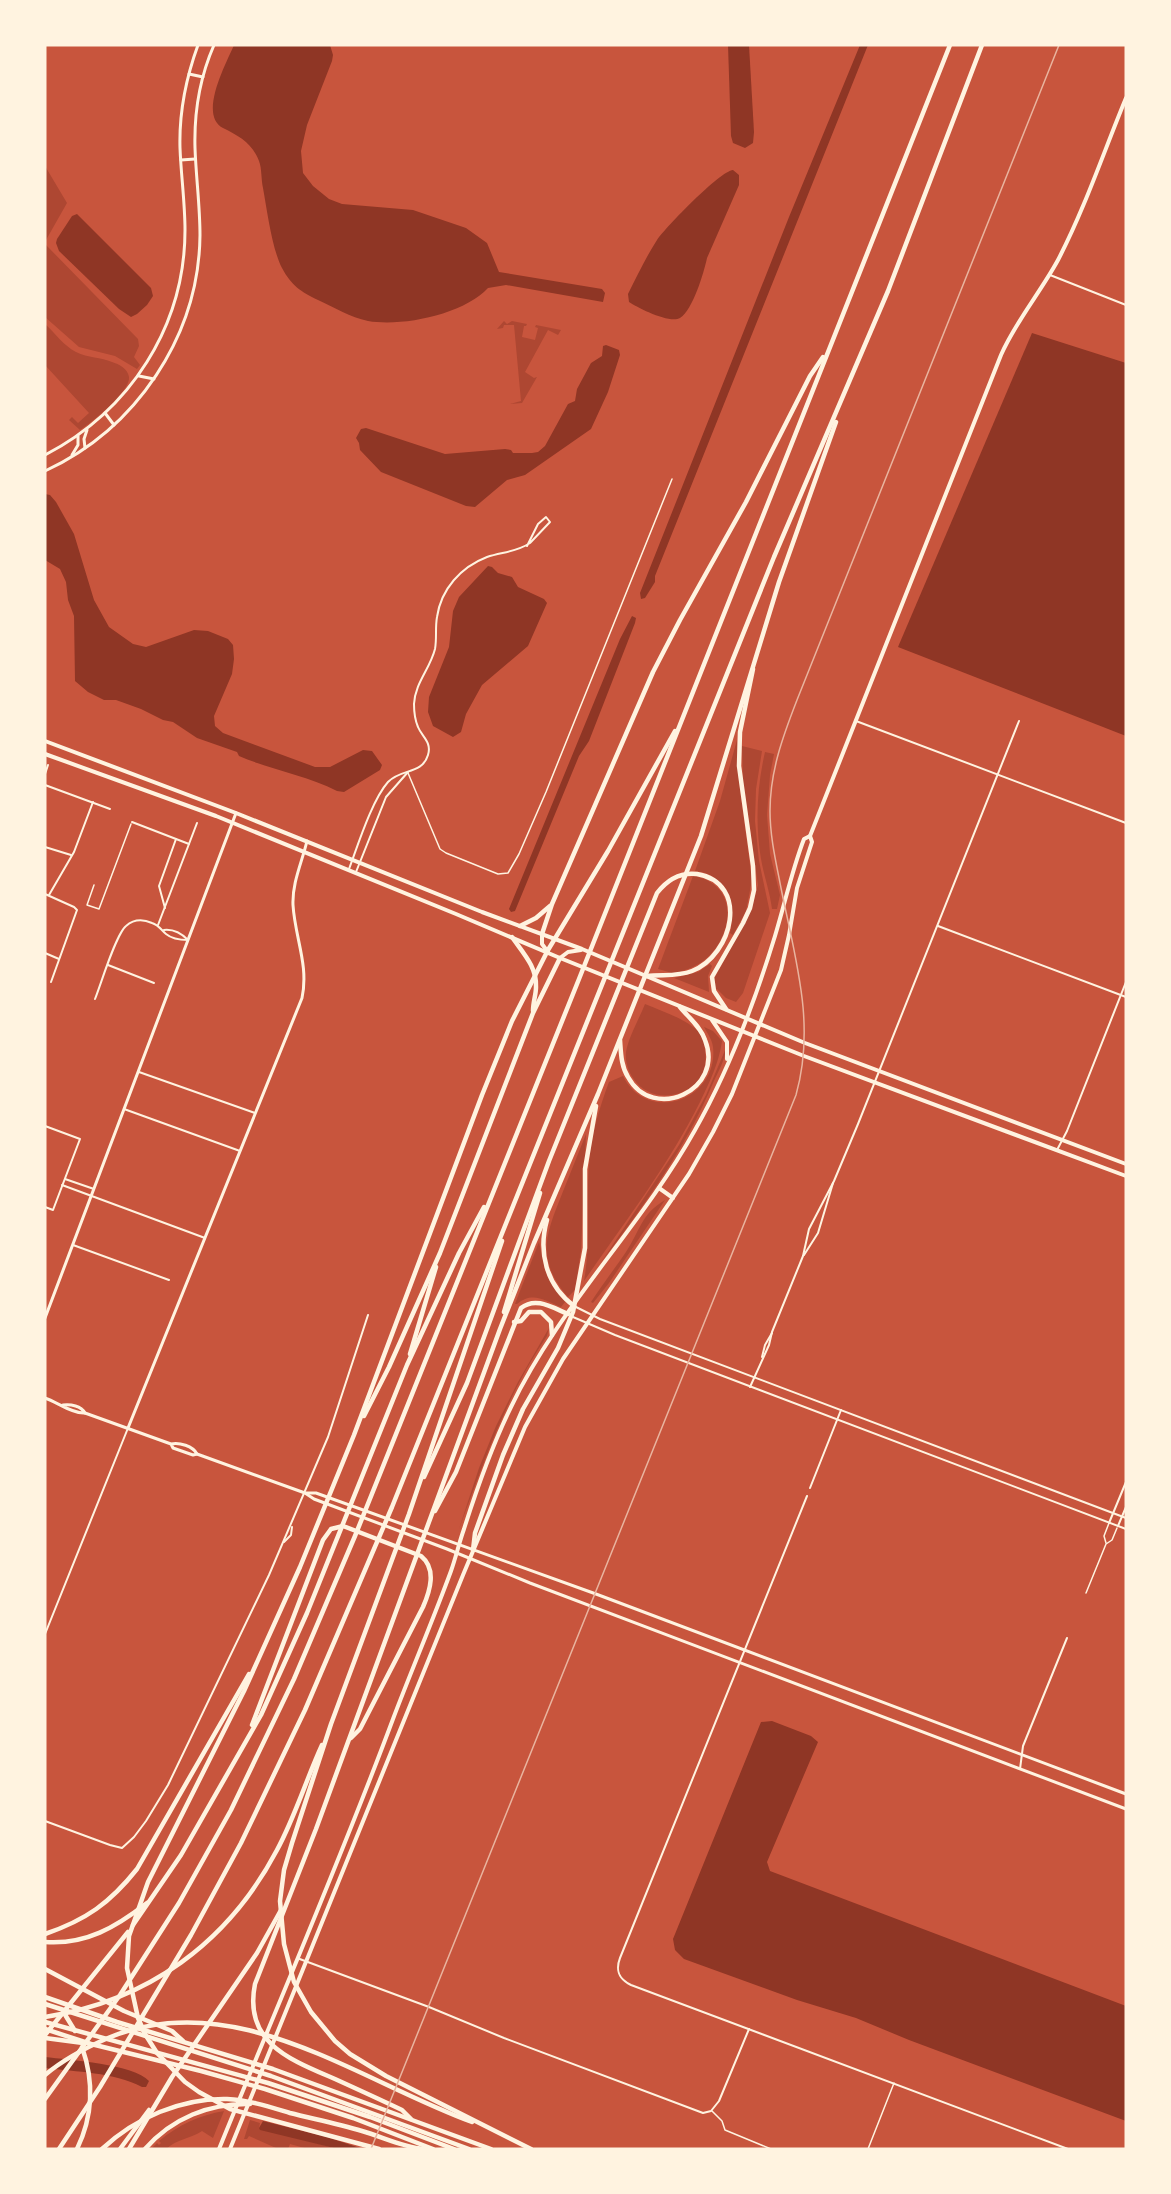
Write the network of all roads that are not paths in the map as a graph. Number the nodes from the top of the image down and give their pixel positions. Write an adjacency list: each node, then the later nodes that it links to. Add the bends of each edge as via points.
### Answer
1 (198, 45): 5 (street)
2 (214, 45): 6 (street)
3 (950, 45): 12 (highway)
4 (982, 45): 14 (highway)
5 (189, 74): 6 (street); 9 (street, via 181,123)
6 (203, 77): 8 (street, via 195,121)
7 (1126, 98): 10 (main road)
8 (195, 159): 9 (street); 15 (street, via 200,237 195,281 180,332)
9 (181, 160): 13 (street, via 185,229 182,274 168,322)
10 (1050, 275): 11 (street); 28 (main road, via 1001,355)
11 (1126, 305)
12 (828, 350): 27 (highway); 59 (highway, via 810,375 653,672)
13 (139, 376): 15 (street); 16 (street)
14 (852, 377): 26 (highway, via 789,549); 112 (highway, via 774,557)
15 (154, 379): 17 (street)
16 (105, 413): 17 (street); 18 (street)
17 (114, 425): 20 (street)
18 (90, 426): 19 (street); 20 (street)
19 (78, 435): 21 (street); 22 (street, via 78,445)
20 (85, 448): 22 (street)
21 (45, 454)
22 (71, 457): 23 (street)
23 (45, 471)
24 (672, 479): 35 (lane, via 546,792 508,873 498,874 441,849)
25 (526, 546): 25 (street, via 550,522 546,517 538,524); 35 (street, via 473,564 444,594 437,616 435,649 419,681 414,702 416,720 429,752 421,766)
26 (753, 664): 82 (highway, via 740,732 739,766 754,885 743,923 712,977 713,989); 89 (highway, via 713,802)
27 (684, 715): 107 (highway); 137 (highway, via 523,997 491,1070)
28 (855, 721): 37 (street); 46 (main road)
29 (1019, 721): 37 (street)
30 (45, 741): 31 (main road)
31 (61, 747): 33 (main road); 41 (main road)
32 (45, 754): 33 (main road)
33 (57, 758): 45 (main road)
34 (48, 765): 36 (street)
35 (408, 772): 53 (street, via 395,775 381,791); 54 (street, via 386,797)
36 (45, 774)
37 (998, 775): 44 (street); 63 (street)
38 (45, 784): 39 (street)
39 (93, 802): 40 (street); 52 (street)
40 (110, 809)
41 (236, 813): 45 (street); 48 (main road)
42 (132, 822): 47 (street); 57 (lane, via 99,909 87,905)
43 (197, 823): 49 (street)
44 (1126, 823)
45 (232, 824): 51 (main road); 67 (street)
46 (810, 836): 84 (main road, via 804,839 796,860); 86 (main road, via 812,842 795,896 783,961)
47 (177, 839): 49 (street); 60 (street, via 159,886)
48 (307, 841): 51 (street); 53 (main road)
49 (189, 844): 60 (street)
50 (45, 848): 52 (street)
51 (304, 852): 55 (main road); 96 (street, via 293,903 305,967 303,993)
52 (72, 856): 58 (street)
53 (352, 860): 54 (main road); 55 (street)
54 (360, 862): 56 (street); 62 (main road)
55 (348, 870): 56 (main road)
56 (356, 873): 66 (main road)
57 (94, 885)
58 (47, 894): 72 (street, via 77,910)
59 (552, 904): 62 (highway); 65 (highway)
60 (165, 908): 61 (street)
61 (158, 925): 64 (street); 73 (street, via 142,920 124,927)
62 (520, 926): 65 (main road)
63 (938, 926): 78 (street); 91 (street)
64 (163, 930): 67 (street, via 166,935); 67 (street, via 182,934)
65 (542, 934): 68 (main road); 70 (main road, via 542,944)
66 (512, 937): 70 (main road); 83 (highway, via 535,974)
67 (188, 940): 92 (street)
68 (582, 950): 71 (main road); 74 (main road)
69 (45, 953): 72 (street)
70 (550, 954): 71 (main road)
71 (560, 958): 81 (main road); 83 (highway)
72 (60, 959): 75 (street)
73 (108, 965): 77 (street); 80 (street)
74 (647, 976): 82 (main road); 101 (highway, via 691,971 716,954 730,923 729,902 719,885 702,875 684,874 668,881 657,893)
75 (51, 982)
76 (1126, 982): 78 (street)
77 (154, 983)
78 (1121, 995): 79 (street); 98 (street)
79 (1126, 997)
80 (95, 999)
81 (680, 1007): 85 (main road); 89 (highway, via 702,1033 709,1055 703,1077 686,1094 658,1099 637,1089 624,1069)
82 (726, 1009): 84 (main road)
83 (533, 1013): 117 (highway)
84 (745, 1018): 86 (main road); 87 (main road)
85 (712, 1019): 87 (main road); 90 (main road, via 727,1042)
86 (759, 1024): 88 (main road); 91 (main road)
87 (741, 1030): 88 (main road); 90 (main road)
88 (755, 1036): 93 (main road); 111 (main road, via 717,1124)
89 (620, 1039): 94 (highway)
90 (727, 1062): 108 (main road, via 697,1128)
91 (880, 1071): 93 (street); 98 (main road)
92 (138, 1072): 95 (street); 96 (street)
93 (875, 1082): 99 (main road); 105 (street)
94 (598, 1094): 113 (highway); 154 (highway, via 585,1169 586,1240 573,1312 507,1446 475,1533)
95 (124, 1109): 100 (street); 109 (street)
96 (255, 1113): 100 (street)
97 (45, 1126): 104 (street, via 80,1139)
98 (1062, 1140): 99 (street); 102 (main road)
99 (1057, 1150): 103 (main road)
100 (240, 1151): 115 (street)
101 (549, 1161): 127 (highway); 142 (highway, via 467,1383)
102 (1126, 1164)
103 (1126, 1176)
104 (65, 1178): 106 (street); 109 (street)
105 (834, 1180): 118 (street, via 809,1229); 118 (street, via 818,1233)
106 (62, 1185): 110 (street); 114 (street, via 53,1210)
107 (495, 1186): 129 (highway); 190 (highway, via 355,1536 241,1791 185,1893 120,1995)
108 (659, 1188): 111 (main road); 120 (main road)
109 (94, 1189): 110 (street)
110 (91, 1196): 115 (street); 116 (street)
111 (673, 1198): 123 (main road)
112 (516, 1199): 142 (highway); 198 (highway, via 392,1507 268,1790 191,1935)
113 (550, 1206): 120 (highway, via 543,1235 544,1259 554,1283); 127 (highway)
114 (45, 1207)
115 (205, 1238): 135 (street)
116 (73, 1245): 119 (street); 124 (street)
117 (440, 1253): 129 (highway); 137 (highway)
118 (803, 1256): 130 (street)
119 (169, 1281)
120 (574, 1306): 121 (main road); 123 (street)
121 (568, 1314): 125 (highway, via 534,1302 521,1308); 126 (street); 128 (main road)
122 (368, 1315): 141 (street)
123 (592, 1315): 126 (main road); 130 (street)
124 (45, 1318)
125 (514, 1322): 128 (highway, via 521,1321 529,1312 541,1312 551,1322); 148 (highway, via 456,1472)
126 (587, 1324): 131 (street); 154 (main road, via 525,1427)
127 (500, 1329): 148 (highway)
128 (552, 1335): 152 (main road, via 496,1438)
129 (407, 1365): 164 (highway, via 283,1668)
130 (754, 1378): 131 (street); 133 (street)
131 (750, 1387): 134 (street)
132 (45, 1398): 135 (street)
133 (841, 1410): 134 (street); 136 (street)
134 (837, 1420): 138 (street); 140 (street)
135 (128, 1428): 141 (street, via 173,1448); 158 (street)
136 (904, 1434): 138 (street); 145 (street)
137 (354, 1435): 161 (highway)
138 (900, 1443): 149 (street)
139 (1126, 1482): 145 (street)
140 (810, 1488)
141 (305, 1493): 152 (street, via 316,1493); 155 (street); 170 (street, via 291,1534 151,1815 124,1847 114,1847)
142 (416, 1493): 163 (highway)
143 (807, 1496): 160 (street)
144 (1126, 1507): 146 (street)
145 (1114, 1514): 146 (street); 149 (street)
146 (1122, 1517): 147 (street); 150 (street)
147 (1126, 1518)
148 (429, 1521): 165 (highway)
149 (1109, 1522): 150 (street); 153 (lane, via 1104,1536)
150 (1118, 1526): 151 (street); 153 (lane)
151 (1126, 1529)
152 (459, 1544): 154 (street); 155 (main road)
153 (1106, 1544): 157 (lane)
154 (473, 1550): 156 (main road); 160 (street)
155 (456, 1553): 156 (street); 175 (main road, via 387,1737)
156 (470, 1558): 162 (street); 176 (main road)
157 (1086, 1593)
158 (45, 1634)
159 (1067, 1638): 166 (street)
160 (744, 1650): 162 (street); 166 (street)
161 (260, 1656): 173 (highway, via 136,1869 96,1911); 206 (highway, via 134,1916 127,1968 138,2018 157,2054 185,2082 230,2109)
162 (740, 1663): 167 (street); 184 (street, via 617,1968 631,1985)
163 (331, 1724): 181 (highway, via 278,1848 252,1891 214,1936 155,1980 109,2001); 197 (highway, via 282,1882 284,1944 294,1982 322,2027 350,2054)
164 (249, 1733): 165 (highway, via 323,1540 331,1529 343,1526 421,1556 428,1563 430,1578 421,1611 360,1729); 172 (highway, via 206,1815)
165 (349, 1740): 171 (highway)
166 (1022, 1755): 167 (street); 168 (street)
167 (1020, 1769): 169 (street)
168 (1126, 1794)
169 (1126, 1809)
170 (45, 1821)
171 (291, 1892): 192 (highway, via 257,1953); 194 (highway, via 255,1984 253,2005 257,2025 267,2040 291,2060)
172 (152, 1900): 174 (highway, via 104,1932 75,1941); 185 (highway)
173 (45, 1935)
174 (45, 1942)
175 (297, 1958): 176 (street); 204 (main road)
176 (306, 1961): 193 (street, via 703,2113); 205 (main road)
177 (45, 1969): 186 (highway, via 124,2011 172,2031)
178 (45, 1992): 199 (highway, via 70,2022 87,2061 90,2111)
179 (45, 1997): 186 (highway)
180 (45, 2004): 195 (highway, via 271,2076)
181 (45, 2017)
182 (45, 2022): 195 (highway)
183 (45, 2029): 187 (highway)
184 (749, 2029): 189 (street); 193 (street, via 719,2101)
185 (45, 2036): 187 (highway)
186 (185, 2043): 194 (highway)
187 (91, 2044): 208 (highway, via 265,2089)
188 (45, 2075): 197 (highway, via 67,2058 118,2034 198,2021 268,2035)
189 (894, 2083): 214 (lane); 215 (street)
190 (45, 2099)
191 (227, 2101): 200 (highway, via 196,2101 159,2112 128,2127); 203 (highway, via 180,2121); 207 (highway, via 259,2104)
192 (152, 2106): 201 (highway); 202 (highway)
193 (711, 2111): 213 (lane, via 725,2130)
194 (400, 2112): 211 (highway)
195 (370, 2115): 196 (highway)
196 (396, 2125): 209 (highway); 210 (highway)
197 (490, 2129): 212 (highway)
198 (59, 2149)
199 (77, 2149)
200 (102, 2149)
201 (120, 2149)
202 (129, 2149)
203 (145, 2149)
204 (219, 2149)
205 (230, 2149)
206 (380, 2149)
207 (424, 2149)
208 (433, 2149)
209 (454, 2149)
210 (469, 2149)
211 (491, 2149)
212 (531, 2149)
213 (771, 2149)
214 (868, 2149)
215 (1068, 2149)

